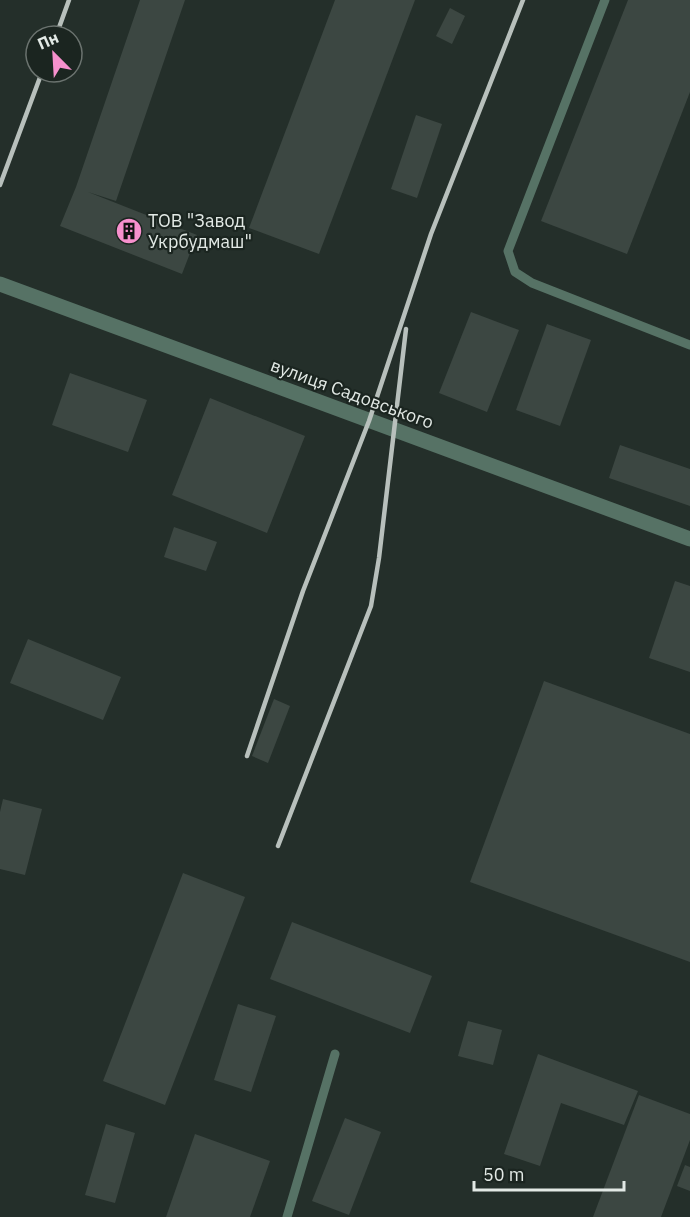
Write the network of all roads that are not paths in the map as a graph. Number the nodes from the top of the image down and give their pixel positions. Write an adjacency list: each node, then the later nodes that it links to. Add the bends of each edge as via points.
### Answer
1 (604, 0): 3 (lane, via 508,251 515,272 532,283)
2 (0, 284): 4 (street, вулиця Садовського)
3 (690, 345)
4 (690, 539)
5 (335, 1054): 6 (lane)
6 (287, 1217)

